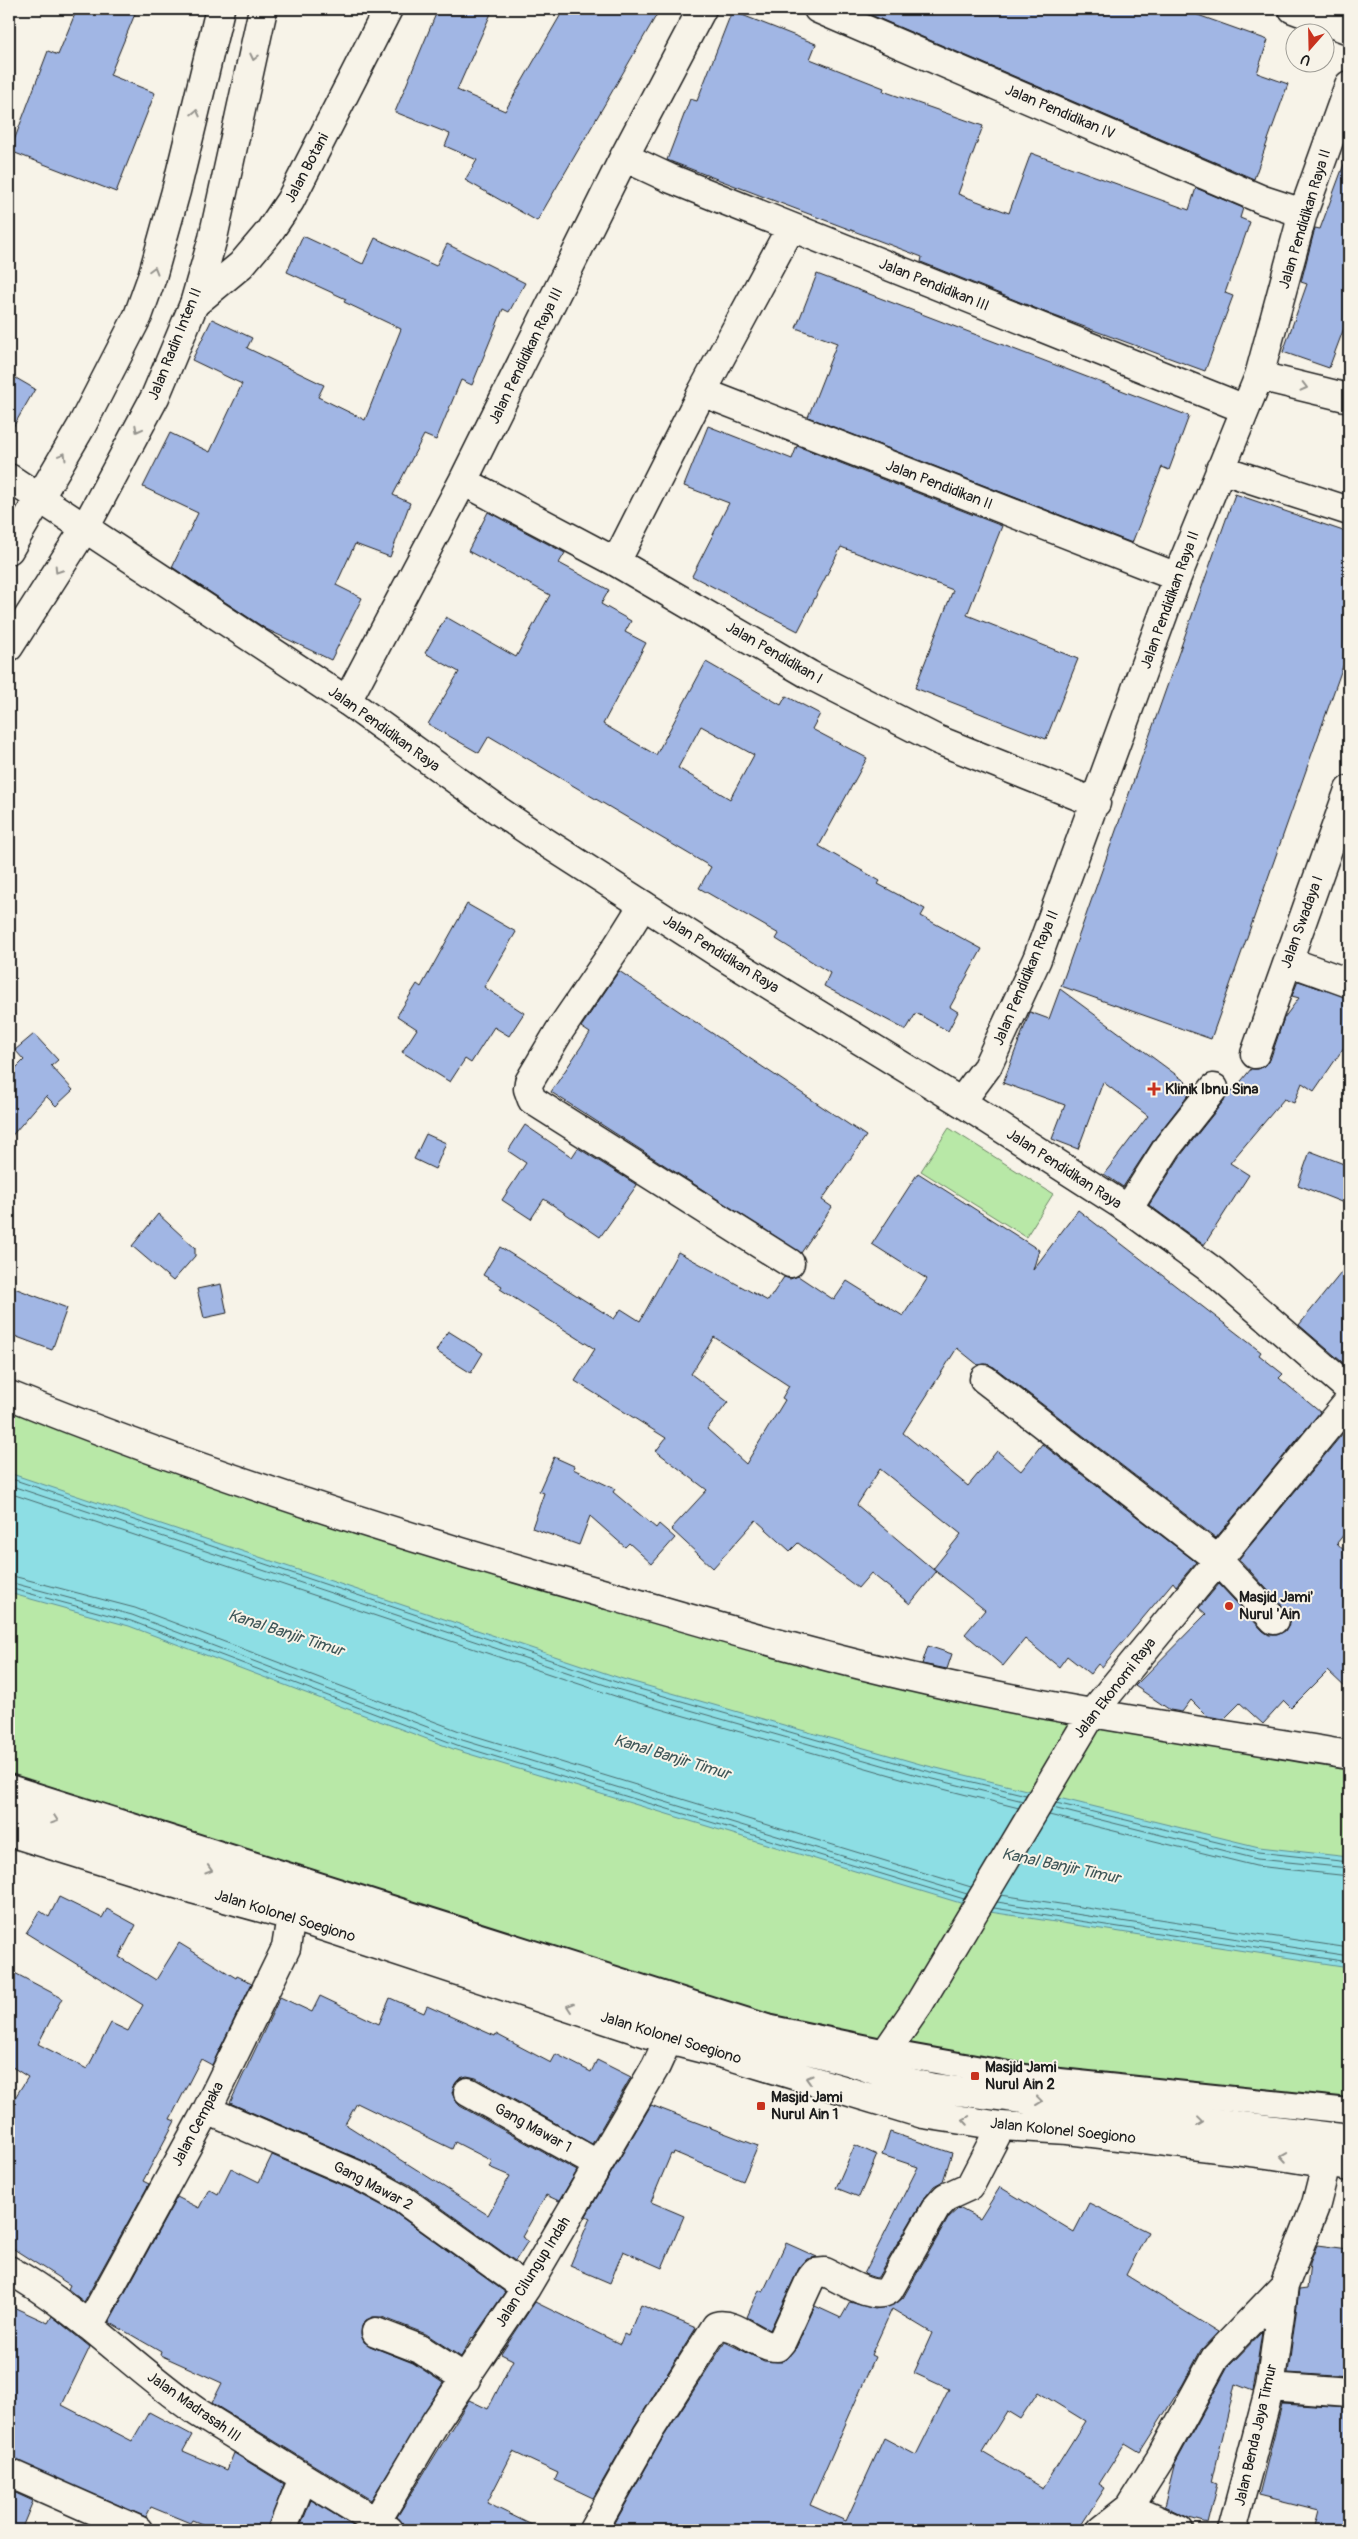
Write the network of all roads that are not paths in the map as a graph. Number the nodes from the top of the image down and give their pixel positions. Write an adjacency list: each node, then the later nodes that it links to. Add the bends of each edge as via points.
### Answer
1 (220, 9): 20 (street, one-way to 1, via 85,419 138,316 179,181)
2 (263, 9): 12 (street, Jalan Radin Inten II, one-way to 12, via 213,238)
3 (388, 9): 12 (street, Jalan Botani, via 290,201 241,265)
4 (702, 9): 9 (street, Jalan Pendidikan Raya III)
5 (818, 9): 10 (street, Jalan Pendidikan IV, via 1263,200)
6 (1293, 9): 7 (street)
7 (1349, 30)
8 (1349, 85): 10 (street, Jalan Pendidikan Raya II)
9 (624, 157): 11 (street, Jalan Pendidikan III); 19 (street, Jalan Pendidikan Raya III)
10 (1303, 213): 13 (street, Jalan Pendidikan Raya II)
11 (791, 227): 14 (street); 16 (street, Jalan Pendidikan III)
12 (194, 304): 22 (street, Jalan Radin Inten II, one-way to 22, via 155,397)
13 (1259, 376): 15 (street, one-way to 15); 16 (street, Jalan Pendidikan Raya II)
14 (702, 392): 24 (street); 25 (street, Jalan Pendidikan II)
15 (1349, 398)
16 (1245, 409): 17 (street, Jalan Pendidikan Raya II)
17 (1220, 469): 21 (street); 25 (street, Jalan Pendidikan Raya II)
18 (9, 478): 20 (street, Jalan Pendidikan Raya)
19 (464, 482): 24 (street, Jalan Pendidikan I); 27 (street, Jalan Pendidikan Raya III)
20 (39, 498): 22 (street, Jalan Pendidikan Raya); 23 (street)
21 (1349, 511)
22 (85, 528): 26 (street, Jalan Radin Inten II, one-way to 26); 27 (street, Jalan Pendidikan Raya)
23 (9, 550)
24 (616, 562): 29 (street, Jalan Pendidikan I, via 810,675 938,740)
25 (1177, 577): 29 (street, Jalan Pendidikan Raya II)
26 (9, 647)
27 (346, 701): 30 (street, Jalan Pendidikan Raya, via 499,811)
28 (1349, 790): 31 (street, Jalan Swadaya I)
29 (1096, 803): 35 (street, Jalan Pendidikan Raya II, via 1037,959 987,1067)
30 (643, 905): 35 (street, Jalan Pendidikan Raya); 37 (street, via 560,1030 529,1082 529,1094 532,1100)
31 (1288, 961): 32 (street); 33 (street, Jalan Swadaya I)
32 (1349, 983)
33 (1255, 1054)
34 (1214, 1088): 36 (street, via 1168,1146)
35 (960, 1102): 36 (street, Jalan Pendidikan Raya)
36 (1128, 1210): 39 (street, Jalan Pendidikan Raya, via 1213,1271)
37 (790, 1263)
38 (984, 1379): 42 (street)
39 (1349, 1389)
40 (9, 1395): 44 (street, via 128,1443 313,1507 462,1553 753,1636)
41 (1349, 1401): 42 (street, Jalan Ekonomi Raya)
42 (1217, 1559): 43 (street); 44 (street, Jalan Ekonomi Raya)
43 (1274, 1620)
44 (1087, 1722): 45 (street); 51 (street, Jalan Ekonomi Raya, via 919,2004)
45 (1349, 1755)
46 (9, 1787): 51 (street, via 767,2027)
47 (9, 1804): 50 (street, Jalan Kolonel Soegiono, one-way to 50)
48 (9, 1832): 49 (street, Jalan Kolonel Soegiono)
49 (291, 1916): 50 (street, Jalan Kolonel Soegiono, one-way to 49); 55 (street, Jalan Cempaka, via 286,1948)
50 (671, 2027): 52 (street, Jalan Kolonel Soegiono); 57 (street, Jalan Kolonel Soegiono, one-way to 50, via 923,2114 727,2055); 59 (street, Jalan Cilungup Indah, via 656,2066)
51 (886, 2052): 52 (street, via 865,2052); 53 (street); 56 (street, via 1031,2078)
52 (852, 2062): 53 (street, Jalan Kolonel Soegiono)
53 (909, 2082): 58 (street, Jalan Kolonel Soegiono, one-way to 58, via 934,2088)
54 (468, 2092): 59 (street, Gang Mawar 1)
55 (207, 2110): 63 (street, Gang Mawar 2, via 360,2176 402,2199); 64 (street, Jalan Cempaka)
56 (1349, 2111)
57 (1001, 2126): 60 (street, Jalan Kolonel Soegiono, one-way to 57, via 1068,2130); 75 (street, via 970,2186 946,2197 936,2208 883,2294 871,2294 820,2272 811,2278 777,2347 727,2325 716,2326 648,2433)
58 (1341, 2138): 60 (street, Jalan Benda Jaya Timur)
59 (597, 2164): 63 (street, Jalan Cilungup Indah)
60 (1338, 2165): 62 (street, Jalan Benda Jaya Timur, via 1316,2204)
61 (9, 2270): 64 (street, Jalan Madrasah III, via 39,2287)
62 (1284, 2286): 67 (street, Jalan Benda Jaya Timur); 71 (street, via 1215,2358 1160,2459)
63 (526, 2288): 66 (street, Jalan Cilungup Indah)
64 (88, 2326): 70 (street, Jalan Madrasah III, via 172,2395)
65 (376, 2332): 66 (street, via 420,2350)
66 (466, 2379): 72 (street, Jalan Cilungup Indah, via 436,2421)
67 (1270, 2387): 68 (street); 78 (street, Jalan Benda Jaya Timur)
68 (1349, 2393)
69 (9, 2473): 73 (street)
70 (304, 2478): 72 (street, Jalan Madrasah III); 74 (street)
71 (1129, 2508): 76 (street); 77 (street)
72 (382, 2526)
73 (138, 2530)
74 (282, 2530)
75 (593, 2530)
76 (1101, 2530)
77 (1179, 2530)
78 (1232, 2530)

